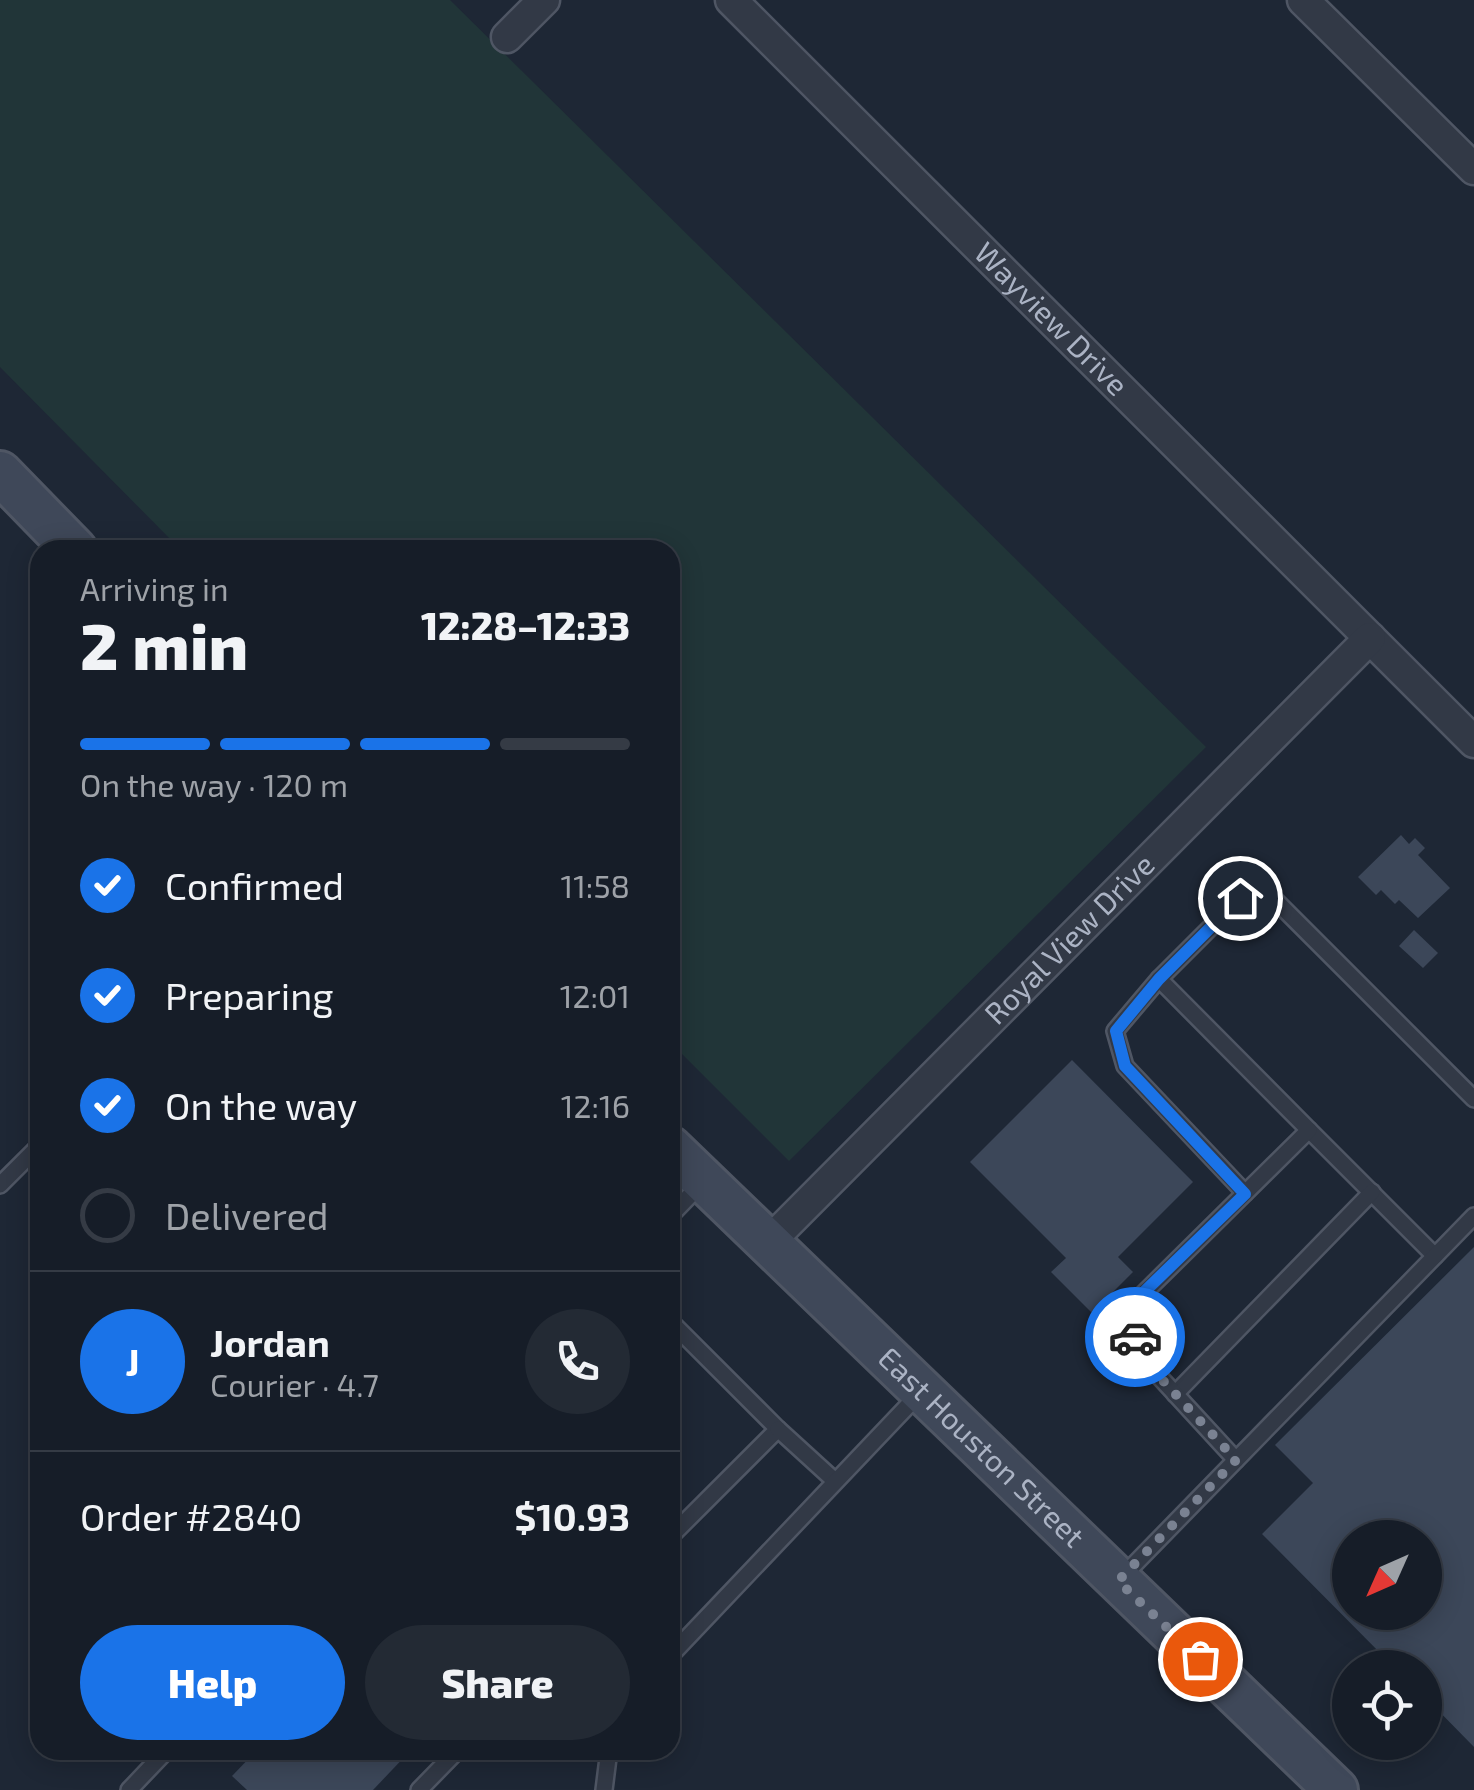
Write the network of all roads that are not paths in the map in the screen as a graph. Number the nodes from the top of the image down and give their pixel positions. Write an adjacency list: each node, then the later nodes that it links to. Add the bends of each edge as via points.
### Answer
1 (544, 0): 4 (street)
2 (732, 0): 8 (street, Wayview Drive)
3 (1304, 0): 5 (street)
4 (507, 37)
5 (1474, 169)
6 (0, 473): 7 (main road)
7 (65, 540)
8 (1370, 638): 9 (street, Wayview Drive); 21 (street, Royal View Drive)
9 (1474, 742)
10 (1159, 979): 11 (lane, via 1240,898 1274,898); 12 (lane); 18 (lane, via 1116,1031 1125,1066)
11 (1474, 1099)
12 (1309, 1130): 17 (lane); 18 (lane)
13 (30, 1155): 16 (lane)
14 (680, 1157): 15 (main road, East Houston Street)
15 (704, 1180): 19 (lane); 21 (main road, East Houston Street)
16 (0, 1184)
17 (1372, 1192): 22 (lane); 25 (lane)
18 (1245, 1194): 25 (lane, via 1142,1294 1130,1324 1144,1360)
19 (680, 1205)
20 (1474, 1216): 22 (lane)
21 (768, 1243): 24 (main road, East Houston Street)
22 (1435, 1256): 27 (lane)
23 (680, 1331): 26 (lane)
24 (922, 1392): 28 (lane); 30 (main road, East Houston Street)
25 (1176, 1394): 27 (lane)
26 (778, 1429): 28 (lane); 29 (lane)
27 (1236, 1460): 30 (lane)
28 (835, 1481): 31 (lane)
29 (680, 1527)
30 (1118, 1581): 38 (main road, East Houston Street)
31 (680, 1645)
32 (158, 1760): 35 (lane)
33 (448, 1760): 36 (lane)
34 (608, 1760): 37 (lane)
35 (129, 1790)
36 (418, 1790)
37 (604, 1790)
38 (1336, 1790)

